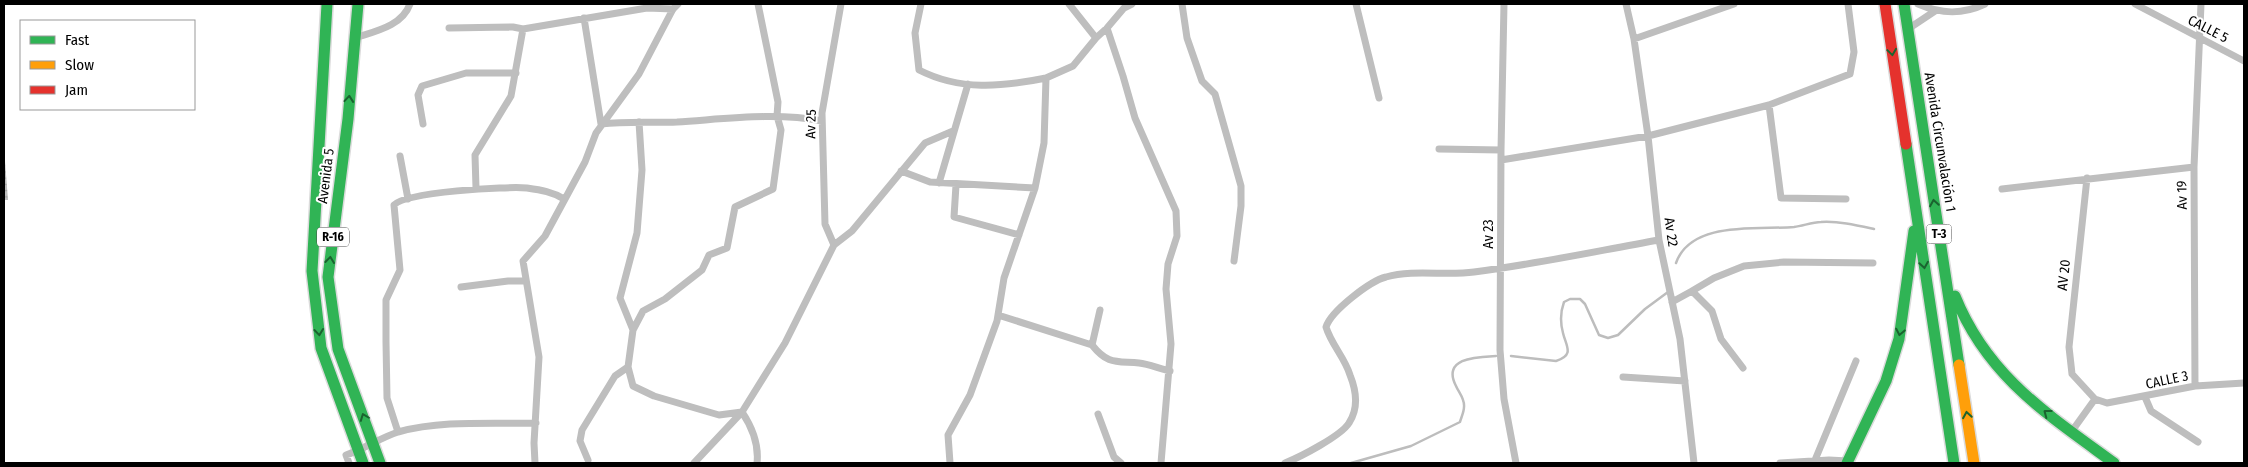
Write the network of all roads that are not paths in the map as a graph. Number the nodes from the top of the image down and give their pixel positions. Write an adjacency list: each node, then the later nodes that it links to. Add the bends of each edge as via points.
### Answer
1 (328, 4): 95 (main road, Avenida 5 / R-16, one-way to 95, via 312,271 321,348)
2 (358, 4): 30 (main road, Avenida 5 / R-16)
3 (410, 4): 30 (street, via 396,22)
4 (758, 4): 40 (street, via 778,102)
5 (842, 4): 41 (street, Av 25)
6 (921, 4): 37 (street, via 915,32 918,70 938,80)
7 (1069, 4): 31 (street)
8 (1132, 4): 22 (street)
9 (1182, 4): 67 (street, via 1187,38 1202,81 1215,94 1241,186)
10 (1356, 4): 38 (street)
11 (1504, 4): 48 (street, Av 23)
12 (1626, 4): 33 (street, Av 22)
13 (1734, 4): 33 (street)
14 (1848, 4): 39 (street, via 1854,52 1850,74)
15 (1885, 4): 62 (main road, T-3, one-way to 62)
16 (1904, 4): 29 (main road, Avenida Circunvalación 1 / T-3)
17 (1918, 4): 24 (street)
18 (1985, 4): 23 (street)
19 (2135, 4): 32 (street, CALLE 5)
20 (2201, 4): 32 (street, Av 19)
21 (675, 6): 25 (street); 44 (street, via 639,74)
22 (1123, 6): 27 (street)
23 (1969, 7): 24 (street)
24 (1935, 11): 29 (street)
25 (584, 18): 28 (street); 44 (street)
26 (449, 28): 28 (street)
27 (1107, 28): 31 (street); 81 (street, via 1135,118 1176,211 1177,236 1168,264 1166,289)
28 (522, 29): 35 (street)
29 (1908, 29): 66 (main road, Avenida Circunvalación 1 / T-3, one-way to 29)
30 (355, 38): 94 (main road, Avenida 5 / R-16, one-way to 30, via 338,350 328,277)
31 (1096, 38): 36 (street, via 1073,66)
32 (2198, 38): 34 (street, CALLE 5); 51 (street, Av 19)
33 (1634, 39): 46 (street, Av 22)
34 (2244, 61)
35 (516, 73): 43 (street, via 466,73 422,86 418,95); 56 (street, via 511,96 476,155)
36 (1046, 78): 37 (street, via 996,86); 57 (street, via 1044,143)
37 (968, 84): 45 (street)
38 (1379, 98)
39 (1769, 105): 46 (street); 61 (street, via 1781,198)
40 (777, 116): 41 (street); 42 (street); 76 (street, via 781,130 773,189 734,207 727,248 709,255 702,270 665,299 643,311)
41 (822, 121): 65 (street, Av 25, via 825,224)
42 (639, 122): 44 (street); 76 (street, via 642,170 637,232 620,298)
43 (423, 124)
44 (601, 124): 60 (street)
45 (953, 131): 52 (street, via 925,142); 54 (street)
46 (1648, 136): 50 (street); 64 (street, Av 22)
47 (1439, 149): 48 (street)
48 (1501, 150): 50 (street, Av 23)
49 (400, 156): 59 (street)
50 (1501, 160): 69 (street, Av 23)
51 (2194, 167): 53 (street); 85 (street, Av 19)
52 (902, 171): 54 (street); 65 (street, via 852,231)
53 (2087, 178): 58 (street); 87 (street, AV 20, via 2069,347 2072,374)
54 (939, 183): 55 (street)
55 (956, 185): 57 (street); 63 (street, via 954,217)
56 (476, 188): 59 (street); 60 (street, via 525,188 554,193)
57 (1035, 188): 63 (street)
58 (2002, 189)
59 (408, 199): 92 (street, via 394,205 400,270 386,300 387,398)
60 (564, 199): 70 (street, via 544,236 523,261)
61 (1846, 199)
62 (1916, 214): 98 (main road, one-way to 98, via 1899,339 1886,381); 112 (main road, T-3, one-way to 112)
63 (1019, 235): 75 (street, via 1004,278)
64 (1659, 240): 69 (street); 73 (street, Av 22)
65 (834, 245): 88 (street, via 785,343)
66 (1941, 250): 91 (main road, one-way to 66, via 2033,402 1989,357 1960,314); 113 (main road, Avenida Circunvalación 1 / T-3, one-way to 66)
67 (1234, 261)
68 (1873, 263): 72 (street, via 1784,262 1744,266)
69 (1500, 268): 108 (street, via 1385,277 1360,292 1329,318 1326,327 1329,336 1350,373 1357,399 1349,423 1324,443); 109 (street, Av 23, via 1500,350 1504,398)
70 (526, 281): 71 (street); 90 (street, via 539,357)
71 (462, 288)
72 (1692, 291): 73 (street); 80 (street, via 1712,311 1721,339)
73 (1672, 302): 83 (street, Av 22)
74 (1100, 310): 77 (street)
75 (998, 315): 77 (street); 105 (street, via 970,395 948,435)
76 (633, 330): 79 (street)
77 (1092, 345): 81 (street, via 1106,360 1140,363)
78 (1856, 361): 97 (street)
79 (628, 367): 88 (street, via 633,386 654,396 719,415); 96 (street, via 616,376 582,430 580,442)
80 (1743, 368)
81 (1170, 372): 107 (street)
82 (1623, 376): 83 (street)
83 (1685, 381): 110 (street, Av 22)
84 (2244, 383): 85 (street, CALLE 3)
85 (2195, 386): 86 (street, CALLE 3)
86 (2145, 397): 87 (street, CALLE 3, via 2107,403); 93 (street, via 2151,410)
87 (2095, 399): 91 (street)
88 (742, 412): 103 (street); 104 (street, via 750,424 758,452)
89 (1098, 414): 106 (street, via 1114,457)
90 (536, 423): 92 (street, via 458,425); 102 (street)
91 (2072, 431): 114 (main road)
92 (398, 432): 94 (street)
93 (2198, 442)
94 (373, 445): 95 (street); 101 (main road, Avenida 5 / R-16)
95 (358, 451): 99 (street, via 346,455); 100 (main road, Avenida 5 / R-16)
96 (588, 460)
97 (1815, 460): 98 (street); 111 (street)
98 (1847, 462)
99 (349, 463)
100 (363, 463)
101 (380, 463)
102 (535, 463)
103 (694, 463)
104 (757, 463)
105 (950, 463)
106 (1121, 463)
107 (1161, 463)
108 (1285, 463)
109 (1516, 463)
110 (1694, 463)
111 (1780, 463)
112 (1954, 463)
113 (1974, 463)
114 (2114, 463)

